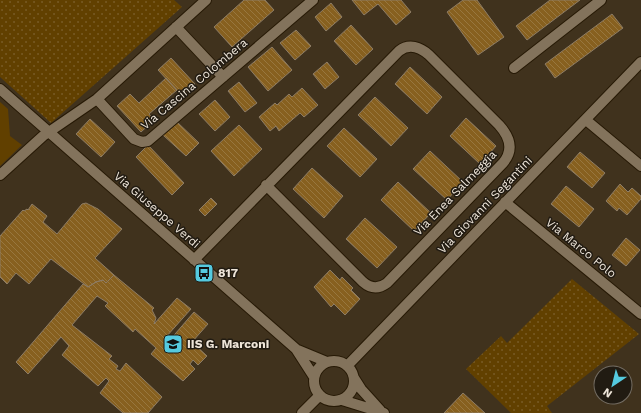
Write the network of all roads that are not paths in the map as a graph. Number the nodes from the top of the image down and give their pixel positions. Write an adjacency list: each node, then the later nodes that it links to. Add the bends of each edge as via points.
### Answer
1 (313, 0): 7 (street, Via Cascina Colombera)
2 (601, 0): 6 (street)
3 (199, 2): 4 (street)
4 (176, 27): 7 (street); 9 (street)
5 (641, 62): 10 (street, Via Giovanni Segantini)
6 (514, 68)
7 (223, 77): 9 (street, Via Cascina Colombera, via 145,142 134,140)
8 (0, 89): 11 (street, Via Giuseppe Verdi)
9 (96, 99): 11 (street)
10 (586, 120): 12 (street); 15 (street, Via Giovanni Segantini)
11 (48, 132): 13 (street); 16 (street, Via Giuseppe Verdi)
12 (641, 166)
13 (0, 175)
14 (266, 185): 14 (street, Via Enea Salmeggia, via 363,282 369,286 380,287 387,283 503,163 510,152 510,145 499,125 429,55 415,47 406,47 399,51); 16 (street, Via Enea Salmeggia)
15 (505, 202): 17 (street, Via Marco Polo); 20 (street, Via Giovanni Segantini)
16 (194, 260): 18 (street, Via Giuseppe Verdi)
17 (641, 314)
18 (296, 349): 19 (street, Via Giuseppe Verdi); 21 (street, Via Giuseppe Verdi)
19 (327, 362): 20 (street, via 334,361); 21 (street)
20 (347, 366): 22 (street)
21 (314, 377): 23 (street, via 315,390)
22 (354, 378): 24 (street, via 352,391); 25 (street)
23 (319, 396): 24 (street, via 328,401); 26 (street)
24 (342, 400): 25 (street)
25 (382, 412)
26 (302, 413)

